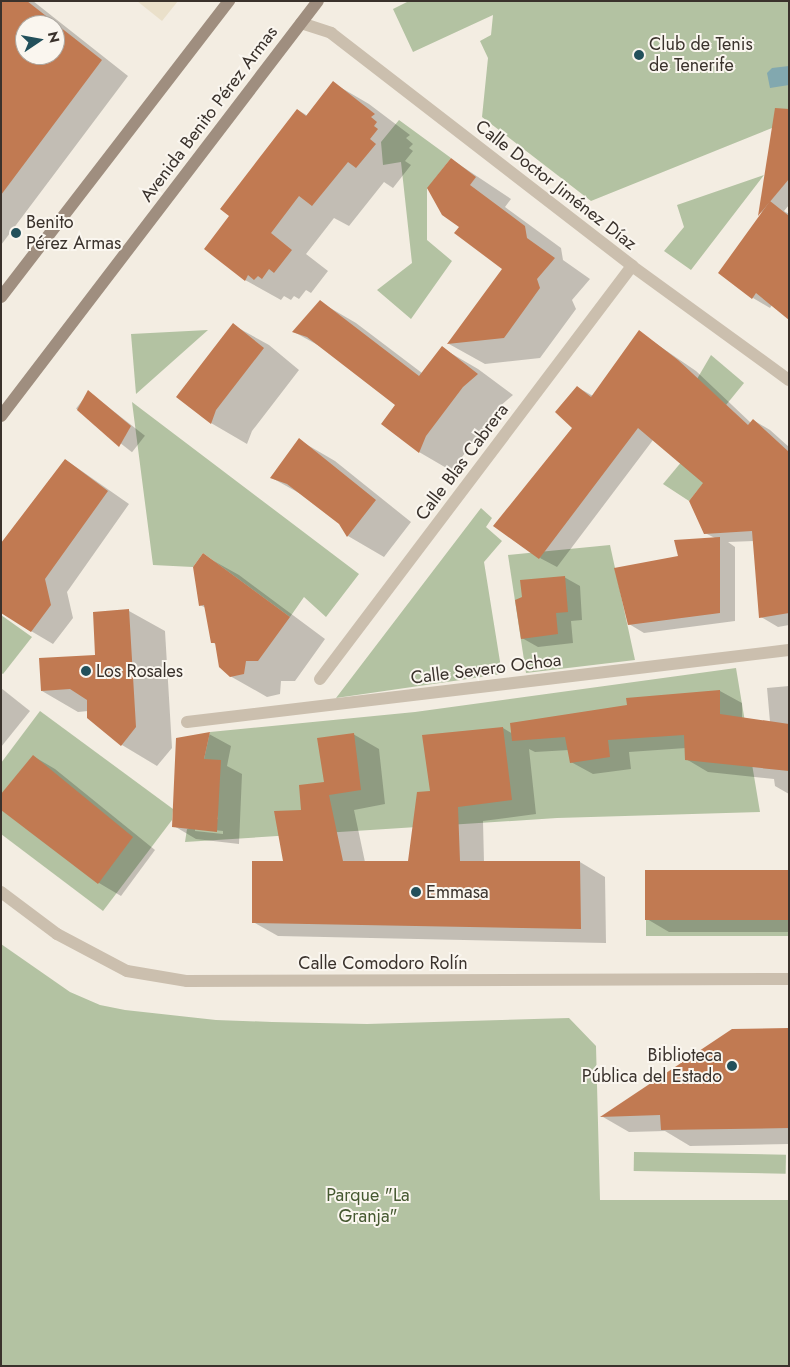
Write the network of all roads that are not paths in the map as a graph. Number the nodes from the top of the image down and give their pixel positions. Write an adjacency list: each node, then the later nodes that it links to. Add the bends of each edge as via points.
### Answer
1 (229, 1): 5 (street)
2 (318, 1): 3 (street, Avenida Benito Pérez Armas)
3 (301, 23): 4 (street, Calle Doctor Jiménez Díaz, via 331,33); 7 (street, Avenida Benito Pérez Armas)
4 (632, 266): 6 (street, Calle Doctor Jiménez Díaz); 9 (street, Calle Blas Cabrera)
5 (1, 297)
6 (789, 380)
7 (1, 416)
8 (789, 650): 10 (street, Calle Severo Ochoa)
9 (320, 679)
10 (187, 722)
11 (1, 892): 12 (street, Calle Comodoro Rolín, via 57,934 127,971 187,981)
12 (789, 979)

